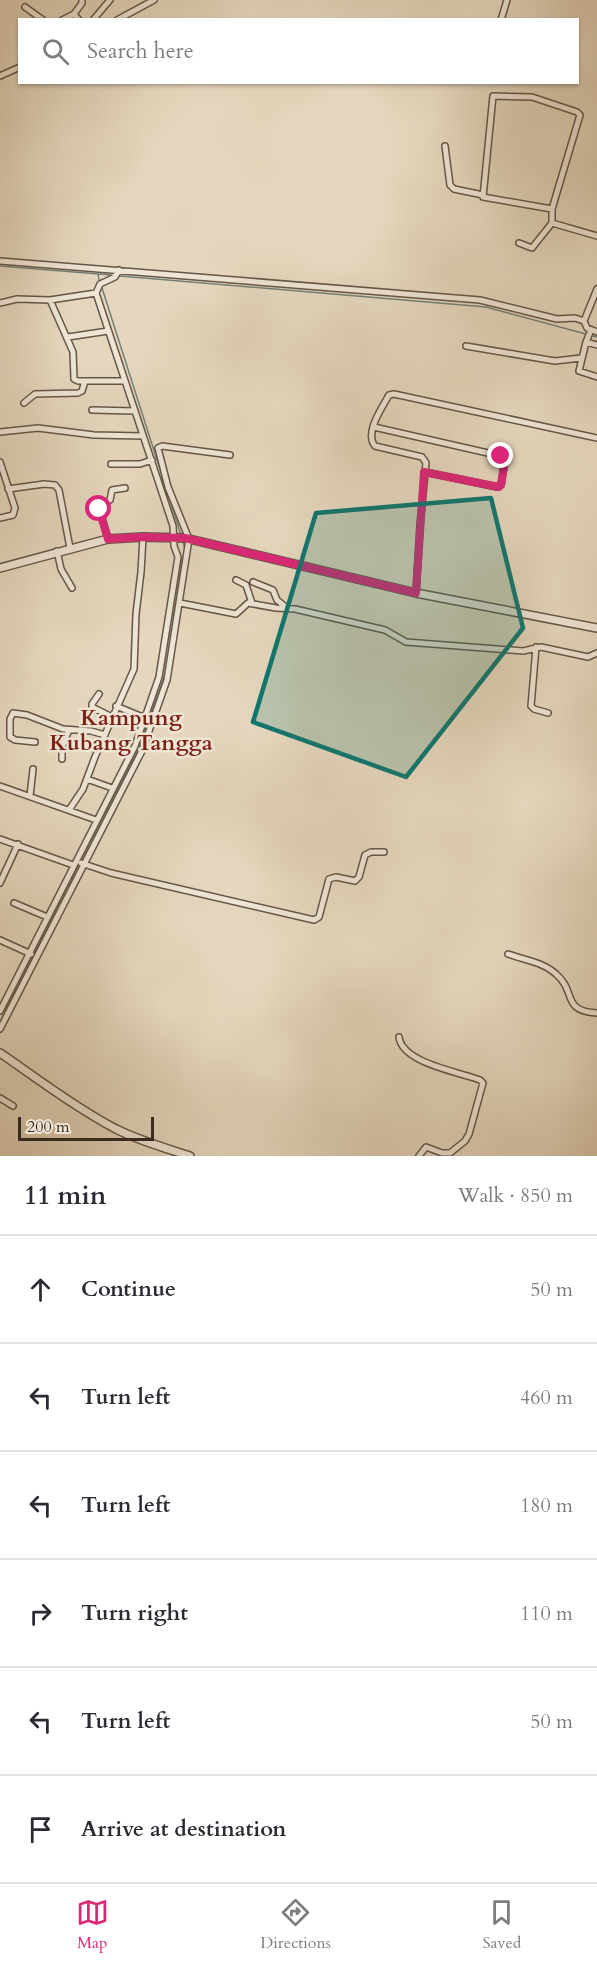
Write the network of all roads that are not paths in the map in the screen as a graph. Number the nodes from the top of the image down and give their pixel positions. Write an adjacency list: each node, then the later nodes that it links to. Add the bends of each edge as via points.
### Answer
1 (82, 0): 6 (street)
2 (110, 0): 10 (street)
3 (154, 0): 11 (street)
4 (507, 0): 12 (street)
5 (25, 7): 7 (street)
6 (74, 14): 8 (street); 9 (street)
7 (40, 18)
8 (66, 18)
9 (77, 18)
10 (95, 18)
11 (121, 18)
12 (502, 18)
13 (18, 68): 14 (street)
14 (0, 76)
15 (445, 146): 16 (street, via 450,185)
16 (483, 195): 17 (street, via 487,199); 17 (street, via 493,96 536,97 577,112 580,117)
17 (552, 209): 18 (street)
18 (552, 223): 19 (street); 20 (street, via 532,248)
19 (597, 236)
20 (519, 243)
21 (0, 261): 22 (street)
22 (119, 270): 24 (street, via 100,284); 27 (street, via 480,300 557,319)
23 (597, 289): 27 (street)
24 (96, 293): 25 (street); 28 (street)
25 (50, 300): 26 (street); 30 (street)
26 (0, 303)
27 (584, 321): 29 (street)
28 (108, 331): 30 (street); 36 (street)
29 (590, 335): 31 (street); 33 (street)
30 (68, 338): 35 (street, via 74,355 74,379)
31 (597, 345)
32 (466, 346): 33 (street, via 555,361)
33 (581, 358): 34 (street, via 579,372)
34 (597, 376)
35 (85, 381): 36 (street); 37 (street, via 78,393 35,394)
36 (125, 381): 39 (street)
37 (24, 403)
38 (92, 410): 39 (street)
39 (135, 411): 42 (street)
40 (374, 427): 43 (street, via 393,394); 48 (street, via 374,445 425,459); 48 (street, via 505,460 501,485 496,487)
41 (0, 432): 42 (street, via 38,428)
42 (143, 436): 45 (street)
43 (597, 438)
44 (230, 455): 55 (street, via 158,448)
45 (152, 460): 47 (street); 53 (street)
46 (0, 462): 50 (street)
47 (111, 464)
48 (424, 472): 62 (street)
49 (125, 488): 54 (street, via 112,489 110,500 99,507)
50 (8, 489): 51 (street, via 15,513); 56 (street, via 55,485)
51 (0, 518)
52 (143, 537): 53 (street); 54 (street); 70 (street, via 135,662)
53 (176, 538): 55 (street); 73 (street, via 178,561 163,657)
54 (108, 539): 56 (street)
55 (187, 539): 62 (street); 63 (street)
56 (70, 548): 57 (street)
57 (57, 551): 58 (street); 61 (street, via 61,569)
58 (0, 568)
59 (236, 580): 64 (street, via 246,585)
60 (253, 582): 65 (street, via 273,590 277,600)
61 (72, 588)
62 (416, 593): 66 (street)
63 (180, 603): 64 (street, via 236,614); 77 (street, via 167,680)
64 (252, 603): 65 (street)
65 (288, 609): 67 (street, via 388,631 406,642 523,651)
66 (597, 628)
67 (536, 647): 68 (street, via 588,657); 71 (street, via 531,706)
68 (597, 653)
69 (99, 694): 72 (street, via 92,707)
70 (117, 706): 72 (street); 73 (street)
71 (548, 713)
72 (112, 717): 75 (street)
73 (145, 718): 77 (street)
74 (69, 730): 75 (street); 76 (street, via 13,713 10,737); 78 (street)
75 (105, 735): 80 (street)
76 (35, 742)
77 (135, 754): 82 (street); 89 (street)
78 (62, 759)
79 (33, 769): 83 (street)
80 (87, 779): 82 (street); 84 (street)
81 (0, 786): 83 (street)
82 (112, 788): 85 (street)
83 (30, 796): 84 (street)
84 (69, 810): 85 (street)
85 (96, 820): 89 (street)
86 (0, 839): 87 (street)
87 (18, 844): 89 (street); 90 (street)
88 (384, 852): 89 (street, via 365,855 355,881 329,879 319,917 314,920)
89 (78, 863): 92 (street); 94 (street)
90 (0, 884)
91 (14, 903): 92 (street)
92 (47, 917): 94 (street)
93 (0, 940): 94 (street)
94 (33, 954): 96 (street); 98 (street)
95 (508, 954): 97 (street, via 549,969 565,984 577,1009)
96 (0, 1011)
97 (597, 1013)
98 (0, 1029)
99 (399, 1037): 104 (street, via 402,1047 412,1055 480,1080 483,1086 465,1141 450,1153 426,1147)
100 (0, 1053): 103 (street, via 117,1130)
101 (0, 1098): 102 (street)
102 (13, 1106)
103 (190, 1156)
104 (419, 1156)

